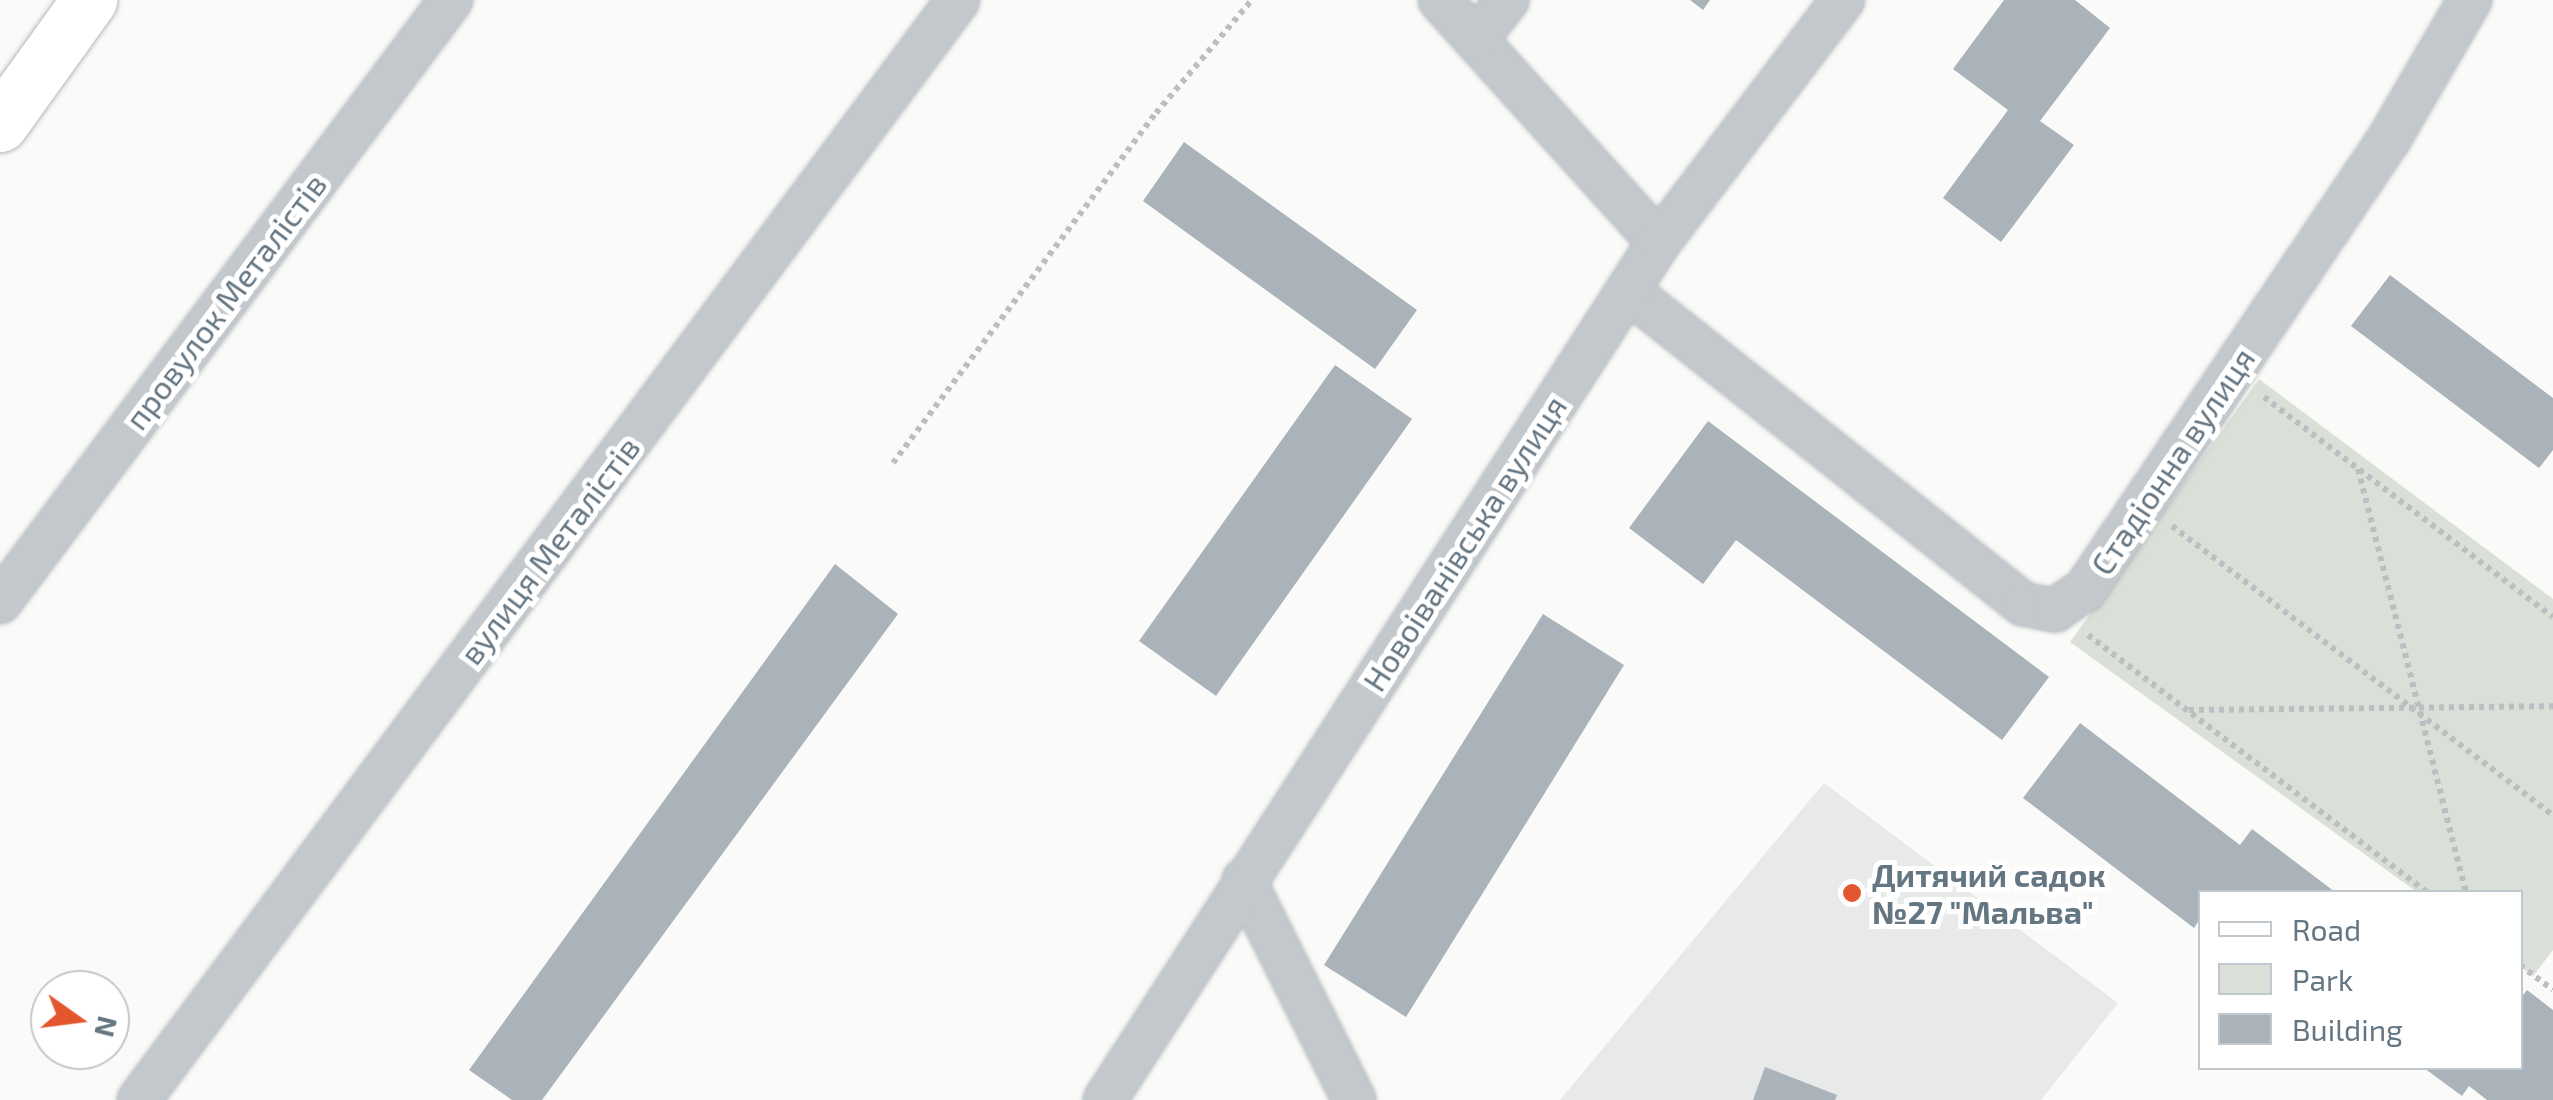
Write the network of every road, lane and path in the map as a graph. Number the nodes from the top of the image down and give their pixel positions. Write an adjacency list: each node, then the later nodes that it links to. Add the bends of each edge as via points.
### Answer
1 (89, 0): 10 (main road)
2 (451, 0): 17 (street, провулок Металістів)
3 (958, 0): 29 (street, вулиця Металістів)
4 (1252, 0): 14 (path, via 1156,113)
5 (1440, 0): 9 (street)
6 (1507, 0): 9 (street)
7 (1843, 0): 11 (street, Новоіванівська вулиця)
8 (2470, 0): 13 (street, Стадіонна вулиця, via 2389,138)
9 (1476, 40): 11 (street)
10 (0, 124)
11 (1659, 242): 12 (street, Новоіванівська вулиця)
12 (1628, 290): 18 (street, via 2023,604); 24 (street, Новоіванівська вулиця)
13 (2231, 372): 15 (path); 16 (street, Стадіонна вулиця)
14 (893, 462)
15 (2358, 469): 19 (path); 22 (path)
16 (2143, 504): 18 (street, Стадіонна вулиця, via 2085,590); 22 (path)
17 (0, 602)
18 (2055, 610): 21 (path)
19 (2553, 616)
20 (2553, 706): 22 (path)
21 (2187, 710): 22 (path); 25 (path)
22 (2417, 710): 23 (path); 26 (path)
23 (2553, 815)
24 (1244, 880): 30 (street, Новоіванівська вулиця); 31 (street)
25 (2423, 890)
26 (2465, 890)
27 (2523, 967): 28 (path)
28 (2553, 990)
29 (140, 1100)
30 (1105, 1100)
31 (1354, 1100)

